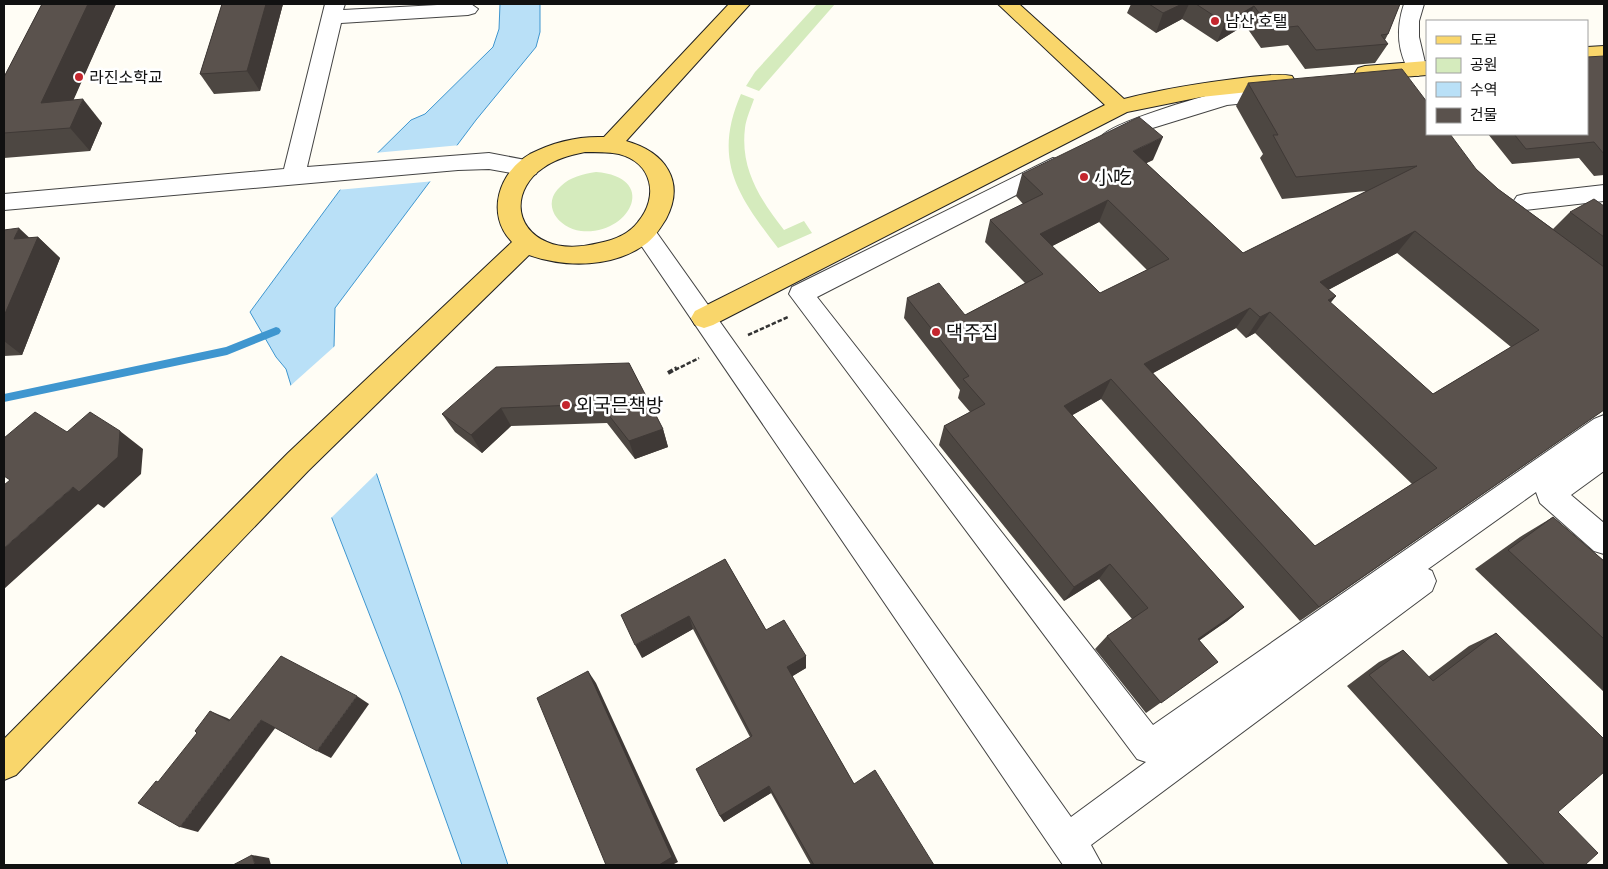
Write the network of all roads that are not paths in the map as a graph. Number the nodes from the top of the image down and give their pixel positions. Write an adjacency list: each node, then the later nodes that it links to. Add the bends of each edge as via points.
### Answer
1 (740, 4): 13 (main road)
2 (1009, 4): 12 (main road)
3 (1414, 4): 8 (street, via 1408,47)
4 (468, 9): 5 (street)
5 (333, 10): 15 (street)
6 (1604, 52): 7 (main road)
7 (1588, 53)
8 (1422, 68): 9 (main road)
9 (1341, 81): 11 (street, via 1392,83)
10 (1307, 85): 12 (main road, via 1212,87 1168,94); 22 (street, via 1226,98 1138,125 801,294 1149,747)
11 (1399, 89)
12 (1120, 108): 21 (main road)
13 (610, 145): 14 (main road, via 585,144 560,150 537,160); 19 (main road, via 639,155 651,163 661,179 664,197 658,215)
14 (528, 168): 15 (street, via 489,161 458,162); 20 (main road, via 510,192 507,210 513,228)
15 (294, 176): 17 (street)
16 (1604, 193): 18 (street)
17 (4, 202)
18 (1525, 202)
19 (644, 232): 20 (main road, via 624,245 581,255 547,252); 21 (street)
20 (527, 242): 26 (main road, via 298,462)
21 (704, 318): 27 (street)
22 (1604, 427)
23 (1604, 455): 24 (street, via 1550,494)
24 (1604, 542)
25 (1421, 581): 27 (street)
26 (4, 763)
27 (1075, 853)

